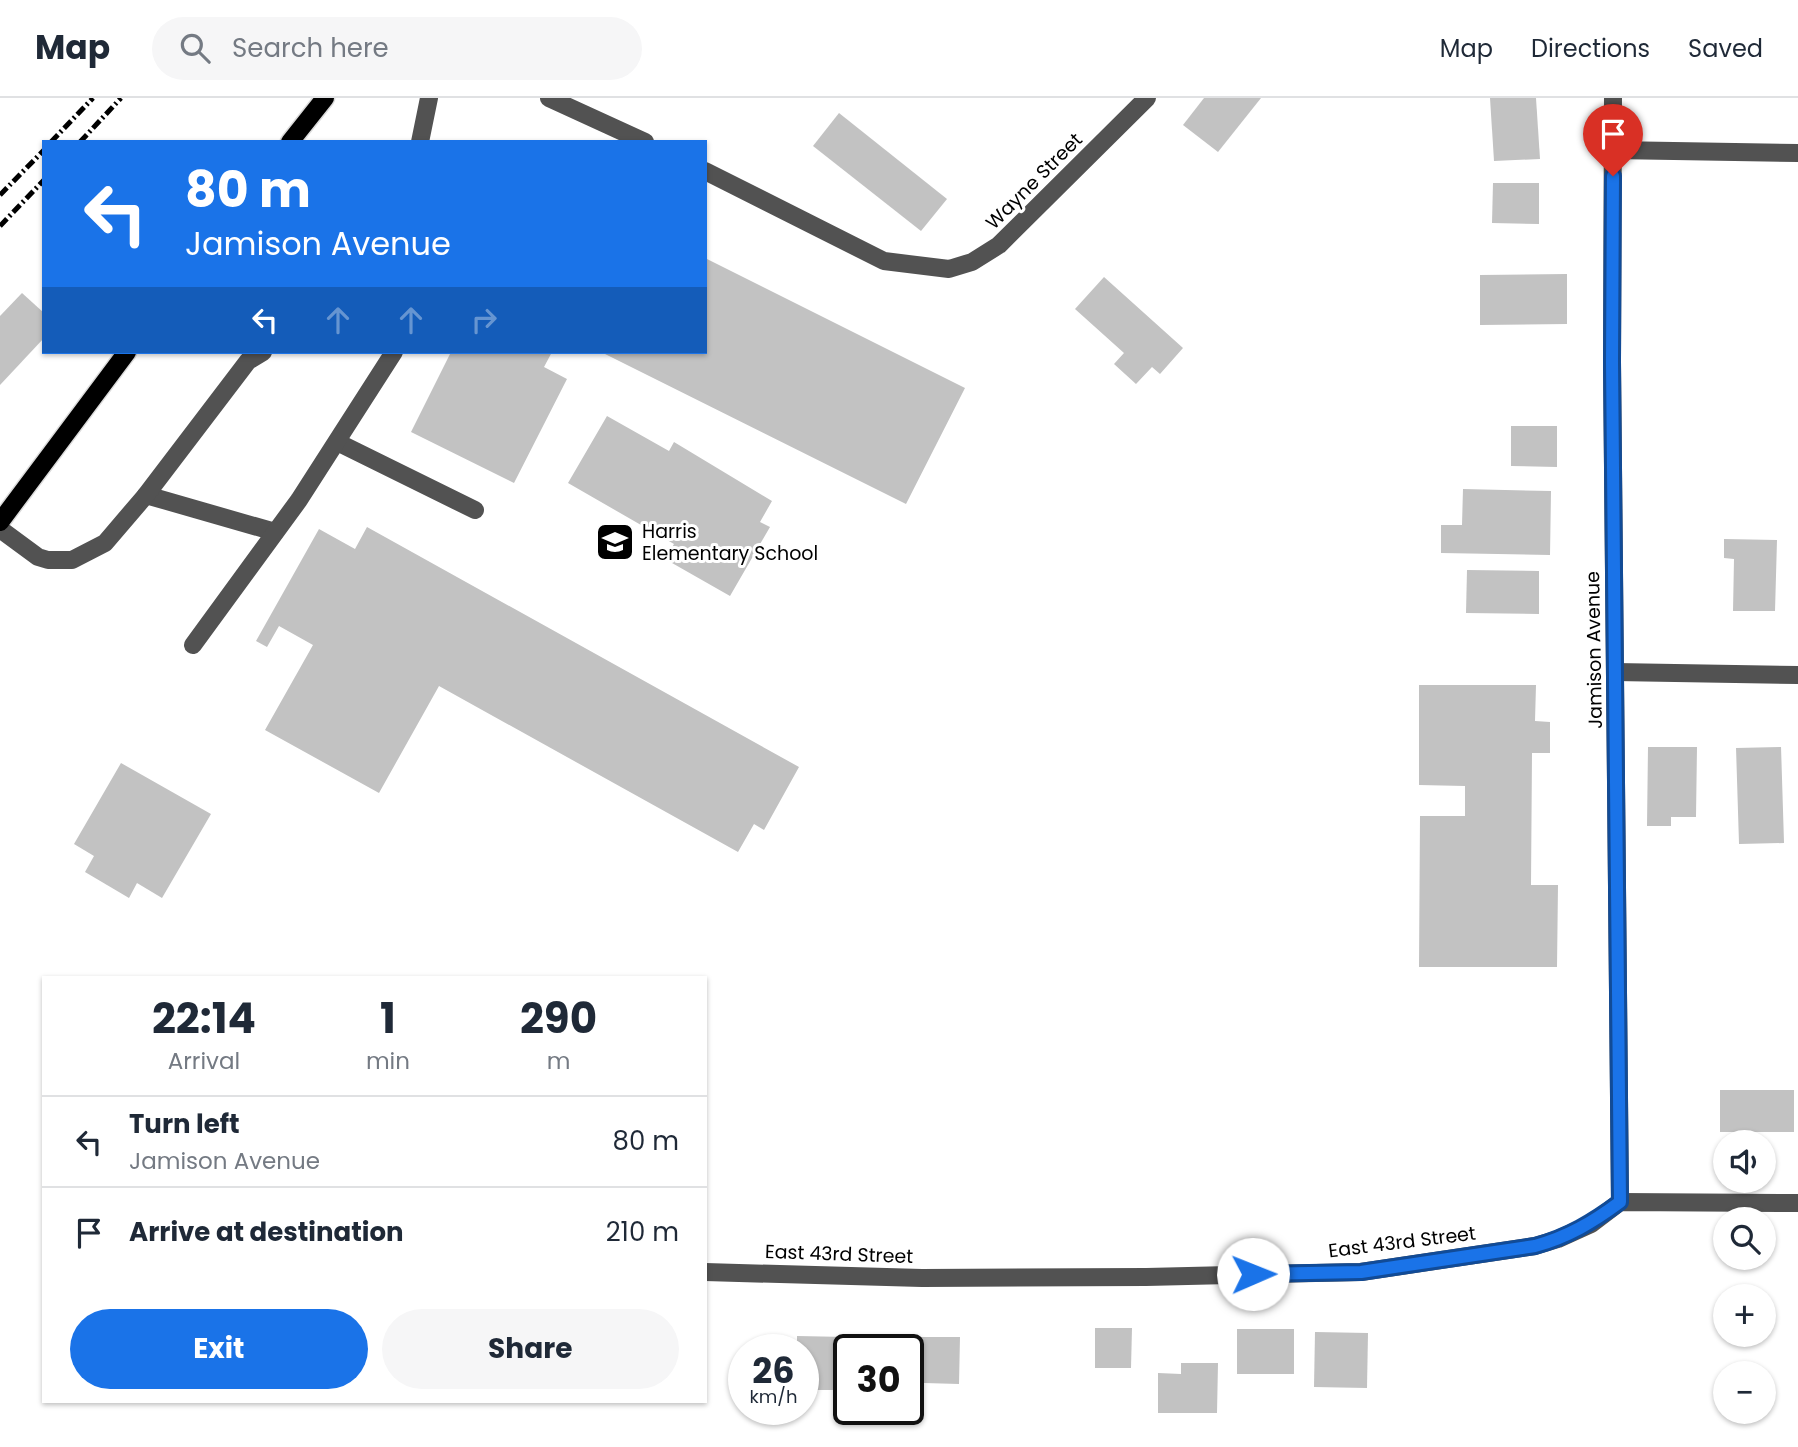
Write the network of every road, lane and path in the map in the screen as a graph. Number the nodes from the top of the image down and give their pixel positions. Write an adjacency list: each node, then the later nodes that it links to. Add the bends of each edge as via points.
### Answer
1 (325, 98): 6 (main road)
2 (429, 98): 7 (street)
3 (550, 98): 8 (street)
4 (1147, 98): 11 (street, Wayne Street, via 999,245 972,262 949,269 884,261)
5 (1613, 98): 9 (street, Jamison Avenue)
6 (292, 140)
7 (420, 140)
8 (641, 140)
9 (1613, 150): 10 (street); 22 (street, Jamison Avenue)
10 (1798, 153)
11 (707, 172)
12 (126, 354): 18 (main road)
13 (260, 354): 16 (street, via 248,361)
14 (393, 354): 15 (street)
15 (337, 442): 17 (street); 20 (street)
16 (146, 495): 19 (street, via 106,543 72,560 38,557); 20 (street)
17 (475, 510)
18 (0, 522)
19 (0, 529)
20 (275, 532): 21 (street)
21 (193, 645)
22 (1615, 672): 23 (street); 24 (street, Jamison Avenue)
23 (1798, 676)
24 (1620, 1202): 25 (street); 26 (street, East 43rd Street, via 1591,1224 1558,1240 1361,1272 922,1278)
25 (1798, 1203)
26 (707, 1272)

